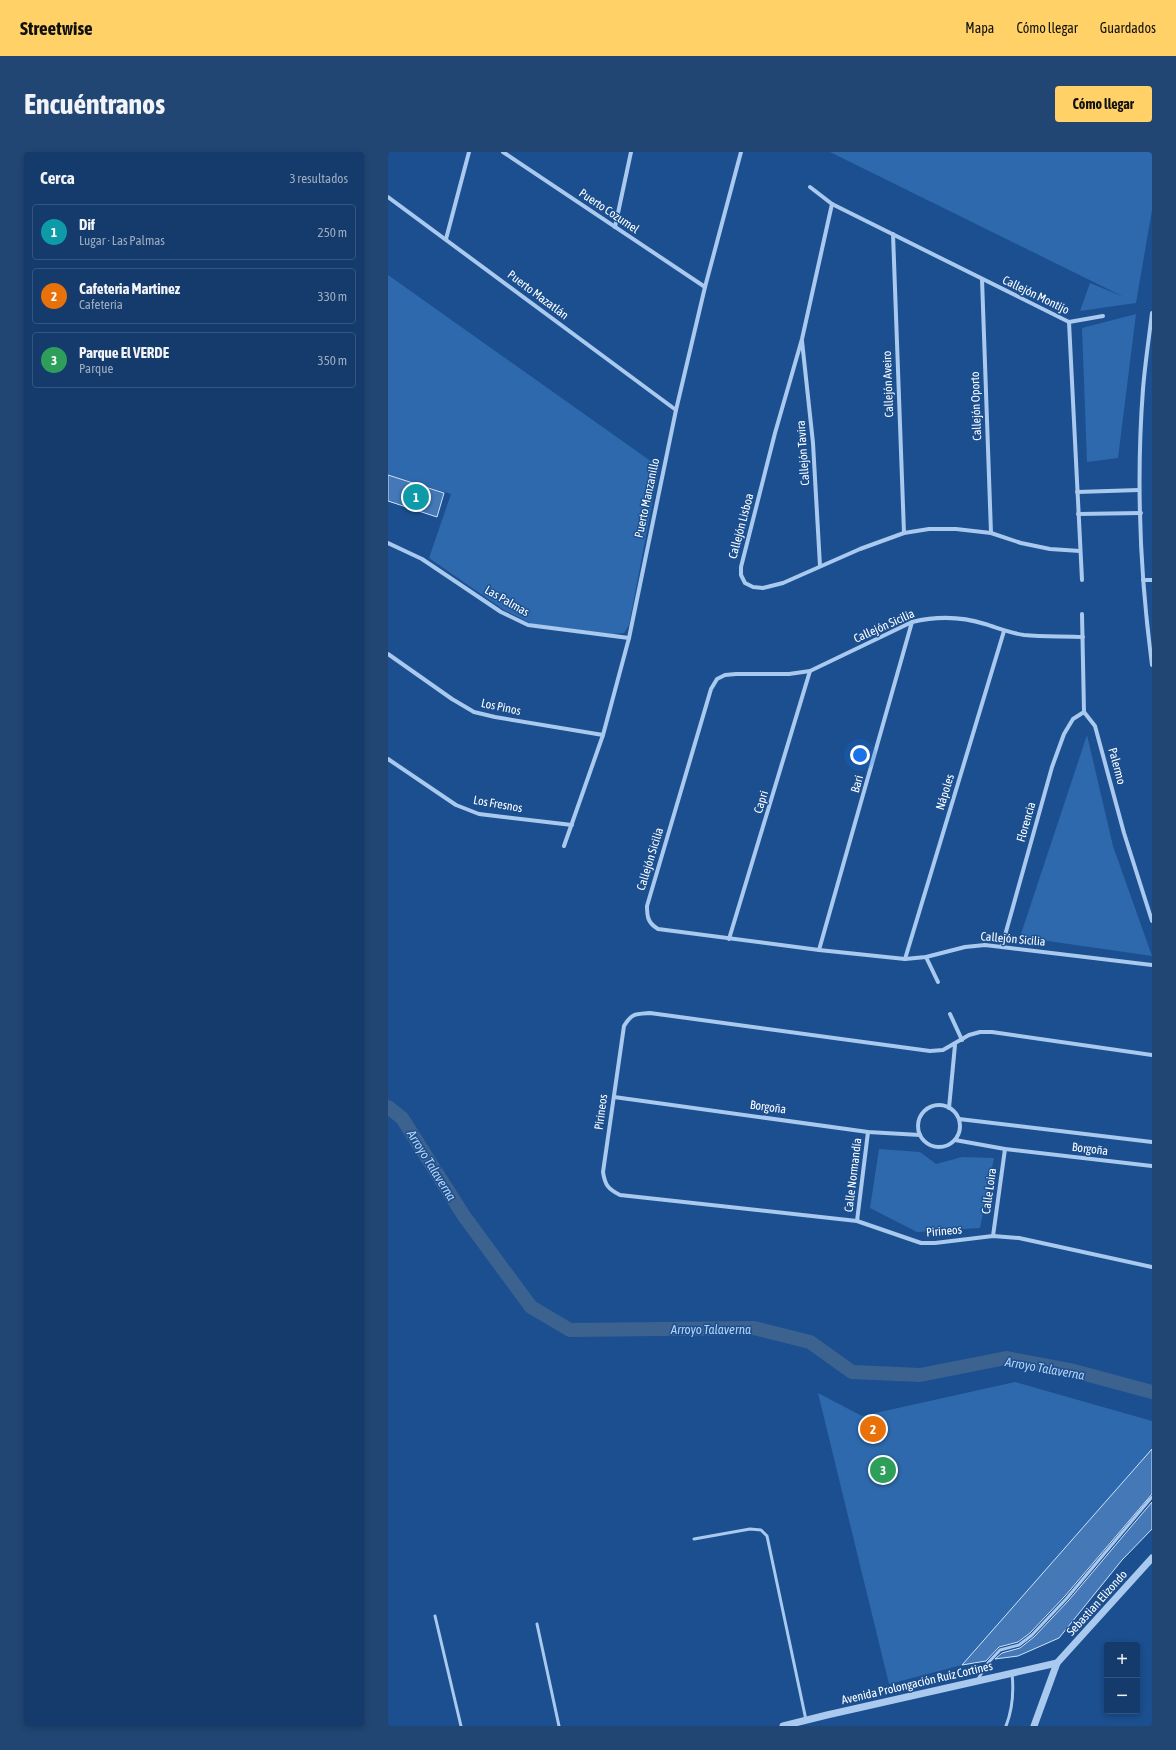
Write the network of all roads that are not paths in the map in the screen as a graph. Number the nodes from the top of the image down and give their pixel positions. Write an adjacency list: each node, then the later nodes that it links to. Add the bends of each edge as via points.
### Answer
1 (469, 152): 10 (street)
2 (503, 152): 8 (street, Puerto Cozumel)
3 (631, 152): 8 (street)
4 (741, 152): 12 (street, Puerto Manzanillo)
5 (810, 187): 7 (street, Callejón Montijo)
6 (388, 197): 10 (street, Puerto Mazatlán)
7 (832, 204): 9 (street, Callejón Montijo); 16 (street, Callejón Lisboa)
8 (614, 227): 12 (street, Puerto Cozumel)
9 (893, 234): 11 (street, Callejón Montijo); 22 (street, Callejón Aveiro)
10 (446, 239): 17 (street, Puerto Mazatlán)
11 (982, 279): 15 (street, Callejón Montijo); 23 (street, Callejón Oporto)
12 (705, 287): 17 (street, Puerto Manzanillo)
13 (1152, 313): 18 (street, via 1143,388)
14 (1103, 316): 15 (street)
15 (1069, 322): 19 (street, Callejón Montijo)
16 (802, 339): 26 (street, Callejón Tavira, via 813,443); 26 (street, Callejón Lisboa, via 740,567 745,582 752,587 763,588 783,583)
17 (676, 410): 34 (street, Puerto Manzanillo)
18 (1139, 490): 19 (street); 20 (street)
19 (1077, 492): 21 (street, Callejón Montijo)
20 (1141, 513): 21 (street); 28 (street)
21 (1078, 514): 25 (street, Callejón Montijo)
22 (904, 533): 23 (street, Callejón Lisboa, via 928,529 956,529); 26 (street, Callejón Lisboa)
23 (991, 533): 25 (street, Callejón Lisboa, via 1050,550)
24 (388, 543): 34 (street, Las Palmas, via 422,559 501,612 528,625)
25 (1080, 551): 27 (street, Callejón Montijo)
26 (820, 566)
27 (1082, 580)
28 (1143, 580): 29 (street); 36 (street)
29 (1152, 580)
30 (1082, 614): 33 (street)
31 (912, 622): 32 (street, Callejón Sicilia, via 953,617); 37 (street, Callejón Sicilia); 47 (street, Bari)
32 (1004, 631): 33 (street, Callejón Sicilia, via 1025,635); 49 (street, Nápoles)
33 (1083, 637): 38 (street)
34 (629, 638): 39 (street, Puerto Manzanillo)
35 (388, 654): 39 (street, Los Pinos, via 474,712)
36 (1152, 665)
37 (810, 671): 45 (street, Capri); 45 (street, Callejón Sicilia, via 790,674 725,675 717,679 711,689 646,906 651,925 658,929)
38 (1084, 712): 43 (street, Palermo, via 1095,726 1124,833); 46 (street, Florencia, via 1073,719 1064,734 1052,767)
39 (602, 735): 41 (street, Puerto Manzanillo)
40 (388, 759): 41 (street, Los Fresnos, via 456,805 479,814)
41 (572, 825): 42 (street, Puerto Manzanillo)
42 (564, 846)
43 (1150, 908): 44 (street, Palermo)
44 (1152, 921)
45 (729, 939): 47 (street, Callejón Sicilia)
46 (1002, 946): 48 (street, Callejón Sicilia, via 965,947); 50 (street, Callejón Sicilia)
47 (819, 950): 49 (street, Callejón Sicilia)
48 (926, 957): 49 (street, Callejón Sicilia); 51 (street)
49 (905, 959)
50 (1152, 965)
51 (938, 982)
52 (950, 1014): 53 (street)
53 (962, 1040): 54 (street, Pirineos); 55 (street, Pirineos, via 980,1032 992,1032)
54 (955, 1044): 56 (street, Pirineos, via 943,1050 930,1051 650,1013 637,1014 630,1017 624,1026); 57 (street)
55 (1152, 1055)
56 (614, 1097): 59 (street, Borgoña); 65 (street, Pirineos, via 603,1172 604,1183 609,1190 620,1195)
57 (949, 1108): 58 (street); 60 (street, via 936,1106 924,1111 918,1122)
58 (959, 1119): 61 (street, via 960,1126); 62 (street, Borgoña)
59 (868, 1132): 60 (street, Borgoña); 65 (street, Calle Normandía)
60 (920, 1135): 61 (street, via 929,1145 936,1147 943,1147)
61 (955, 1140): 63 (street, Borgoña)
62 (1152, 1142)
63 (1005, 1148): 64 (street, Borgoña); 66 (street, Calle Loira)
64 (1152, 1166)
65 (857, 1221): 66 (street, Pirineos, via 921,1243)
66 (993, 1236): 67 (street, Pirineos, via 1033,1241)
67 (1152, 1267)
68 (1152, 1497): 75 (lane, via 1067,1598 1032,1635 1019,1645 997,1652)
69 (694, 1539): 76 (lane, via 750,1529 761,1530 767,1536)
70 (1152, 1558): 73 (street, Sebastian Elizondo)
71 (435, 1616): 78 (lane)
72 (538, 1624): 79 (lane)
73 (1057, 1663): 74 (street, Avenida Prolongación Ruíz Cortines); 82 (street)
74 (1012, 1673): 75 (street, Avenida Prolongación Ruíz Cortines); 81 (lane, via 1012,1712)
75 (976, 1681): 76 (street, Avenida Prolongación Ruíz Cortines)
76 (806, 1720): 77 (street, Avenida Prolongación Ruíz Cortines)
77 (798, 1724): 80 (street, Avenida Prolongación Ruíz Cortines)
78 (461, 1726)
79 (559, 1726)
80 (783, 1726)
81 (1006, 1726)
82 (1034, 1726)

